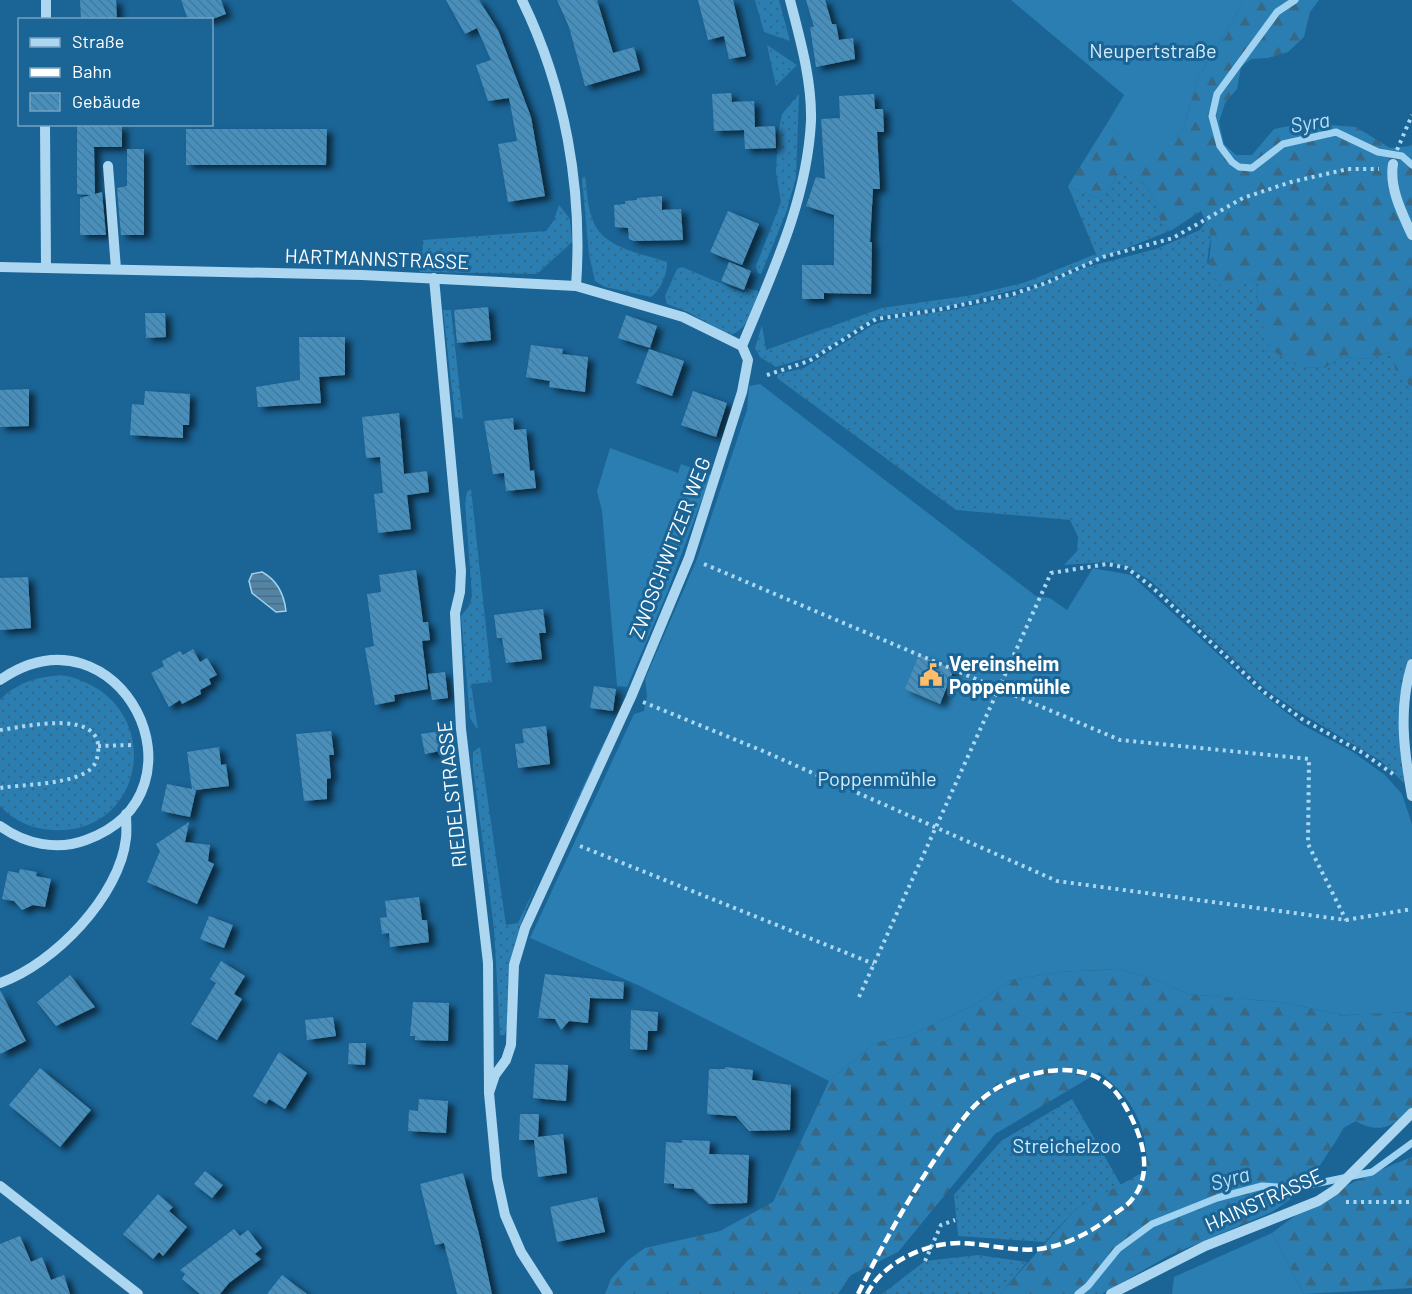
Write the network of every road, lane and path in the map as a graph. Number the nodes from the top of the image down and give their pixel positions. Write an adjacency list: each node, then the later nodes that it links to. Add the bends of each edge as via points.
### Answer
1 (46, 0): 4 (street)
2 (522, 0): 15 (street, via 539,38 566,128 578,235)
3 (790, 0): 16 (street, ZWOSCHWITZER WEG, via 806,59 811,119 806,162 785,241)
4 (46, 18)
5 (1412, 115): 7 (path)
6 (45, 126): 12 (street)
7 (1399, 144)
8 (108, 166): 13 (street)
9 (1392, 168): 10 (street, via 1398,204); 17 (path, via 1348,169 1291,182 1243,198 1173,238 1103,257 1013,294 876,319 809,361)
10 (1412, 235)
11 (0, 267): 12 (street, HARTMANNSTRASSE)
12 (46, 267): 13 (street, HARTMANNSTRASSE)
13 (116, 269): 14 (street, HARTMANNSTRASSE)
14 (434, 278): 15 (street, HARTMANNSTRASSE); 35 (street, RIEDELSTRASSE, via 461,571 455,613 461,729 488,963)
15 (576, 286): 16 (street, HARTMANNSTRASSE, via 683,317)
16 (742, 346): 18 (street, ZWOSCHWITZER WEG, via 748,360 742,392)
17 (767, 375)
18 (689, 558): 21 (path); 22 (street, ZWOSCHWITZER WEG)
19 (1412, 664): 25 (street, via 1403,709 1403,742)
20 (0, 680): 26 (street, via 16,669 51,660 87,665 118,683 140,712 149,747 144,783)
21 (999, 689): 25 (path, via 1051,573 1107,564 1126,568 1152,587 1264,692 1302,719 1381,764); 28 (path); 31 (path, via 1120,740 1309,759 1308,844)
22 (631, 697): 28 (path); 29 (street, ZWOSCHWITZER WEG)
23 (0, 730): 24 (path, via 75,723 91,734 99,750 97,761 84,774)
24 (0, 788)
25 (1412, 794)
26 (126, 814): 27 (street, via 97,836 62,845 26,840); 33 (street, via 126,838 119,862 113,880 97,904 55,949)
27 (0, 826)
28 (936, 827): 31 (path, via 1057,881); 32 (path)
29 (565, 840): 32 (path); 35 (street, ZWOSCHWITZER WEG, via 525,928 514,965 511,1045)
30 (1412, 909): 31 (path)
31 (1346, 920)
32 (874, 964): 34 (path)
33 (0, 983)
34 (859, 997)
35 (489, 1093): 43 (street, RIEDELSTRASSE, via 504,1215 521,1252)
36 (1412, 1113): 38 (street, HAINSTRASSE, via 1335,1190)
37 (0, 1186): 42 (street)
38 (1318, 1201): 39 (path); 44 (street, HAINSTRASSE, via 1205,1246)
39 (1412, 1202)
40 (955, 1220): 41 (path, via 941,1225)
41 (925, 1261)
42 (138, 1294)
43 (548, 1294)
44 (1111, 1294)

